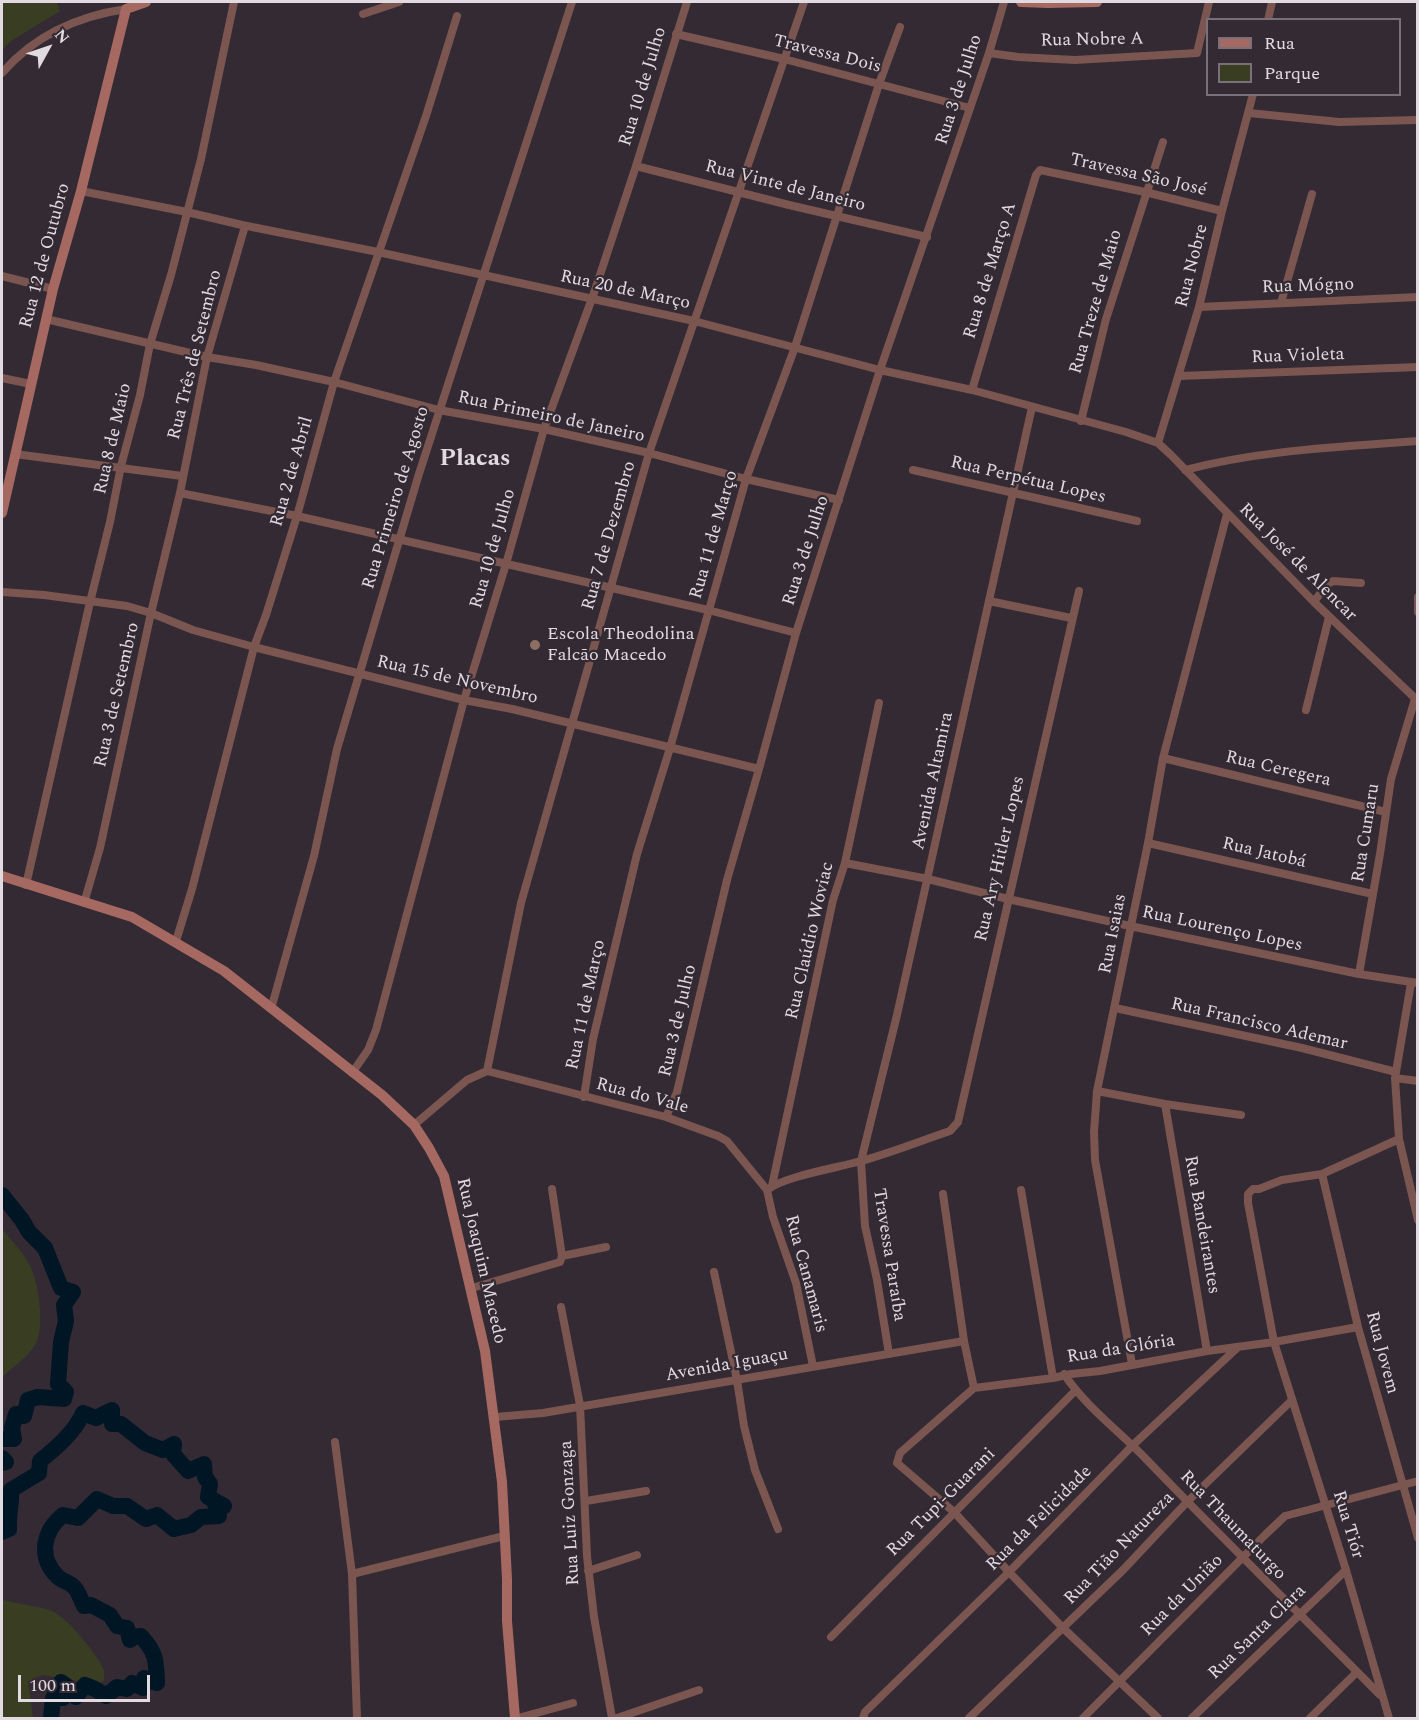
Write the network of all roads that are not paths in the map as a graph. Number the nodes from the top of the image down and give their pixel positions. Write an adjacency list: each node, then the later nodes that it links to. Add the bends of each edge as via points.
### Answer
1 (146, 2): 12 (street)
2 (234, 2): 34 (street, Rua 8 de Maio)
3 (399, 2): 13 (street)
4 (572, 2): 40 (street, Rua Primeiro de Agosto)
5 (687, 2): 17 (street, Rua 10 de Julho)
6 (804, 2): 19 (street, Rua 7 de Dezembro)
7 (1004, 2): 18 (street, Rua 3 de Julho)
8 (1021, 2): 9 (street)
9 (1097, 2)
10 (1209, 2): 18 (street, Rua Nobre A, via 1197,53 1075,60)
11 (1272, 2): 15 (street)
12 (126, 9): 20 (street, via 60,28 24,50); 29 (street, Rua 12 de Outubro)
13 (363, 15)
14 (457, 16): 38 (street, Rua 2 de Abril)
15 (1269, 18)
16 (900, 27): 21 (street, Rua 11 de Março)
17 (676, 34): 19 (street, Travessa Dois); 27 (street, Rua 10 de Julho)
18 (989, 53): 23 (street, Rua 3 de Julho)
19 (783, 59): 21 (street, Travessa Dois); 30 (street, Rua 7 de Dezembro)
20 (2, 73)
21 (879, 84): 23 (street, Travessa Dois); 35 (street, Rua 11 de Março)
22 (1253, 96): 24 (street, Rua Nobre)
23 (970, 108): 37 (street, Rua 3 de Julho)
24 (1249, 113): 25 (street, via 1339,122); 33 (street, Rua Nobre)
25 (1418, 120)
26 (1163, 142): 31 (street, Rua Treze de Maio)
27 (636, 166): 30 (street, Rua Vinte de Janeiro); 43 (street, Rua 10 de Julho)
28 (1048, 171): 31 (street, Travessa São José); 57 (street, Rua 8 de Março A, via 1040,170 1036,175)
29 (81, 191): 34 (street, Rua 20 de Março); 41 (street, Rua 12 de Outubro)
30 (738, 191): 35 (street, Rua Vinte de Janeiro); 47 (street, Rua 7 de Dezembro)
31 (1145, 192): 33 (street, Travessa São José); 60 (street, Rua Treze de Maio, via 1106,319)
32 (1312, 194): 44 (street)
33 (1222, 211): 45 (street, Rua Nobre)
34 (187, 212): 36 (street, Rua 20 de Março); 48 (street, Rua 8 de Maio)
35 (838, 216): 37 (street, Rua Vinte de Janeiro); 49 (street, Rua 11 de Março)
36 (244, 226): 38 (street, Rua 20 de Março); 50 (street, Rua Três de Setembro)
37 (927, 237): 52 (street, Rua 3 de Julho)
38 (378, 252): 40 (street, Rua 20 de Março); 55 (street, Rua 2 de Abril)
39 (2, 276): 41 (street)
40 (483, 277): 43 (street, Rua 20 de Março); 59 (street, Rua Primeiro de Agosto)
41 (53, 289): 46 (street, Rua 12 de Outubro)
42 (1418, 297): 44 (street, Rua Mógno)
43 (591, 298): 47 (street, Rua 20 de Março); 61 (street, Rua 10 de Julho)
44 (1281, 303): 45 (street, Rua Mógno)
45 (1199, 307): 53 (street, Rua Nobre)
46 (46, 319): 48 (street, Rua Primeiro de Janeiro); 56 (street, Rua 12 de Outubro)
47 (694, 321): 49 (street, Rua 20 de Março); 64 (street, Rua 7 de Dezembro)
48 (150, 344): 50 (street, Rua Primeiro de Janeiro); 66 (street, Rua 8 de Maio)
49 (795, 347): 52 (street, Rua 20 de Março); 70 (street, Rua 11 de Março)
50 (207, 357): 55 (street, Rua Primeiro de Janeiro); 69 (street, Rua Três de Setembro)
51 (1418, 367): 53 (street, Rua Violeta)
52 (880, 370): 57 (street, Rua 20 de Março); 73 (street, Rua 3 de Julho)
53 (1179, 376): 63 (street, Rua Nobre)
54 (2, 378): 56 (street)
55 (334, 382): 59 (street, Rua Primeiro de Janeiro); 76 (street, Rua 2 de Abril)
56 (31, 384): 65 (street, Rua 12 de Outubro)
57 (972, 390): 58 (street, Rua 20 de Março)
58 (1032, 407): 60 (street, Rua 20 de Março); 72 (street, Avenida Altamira)
59 (439, 410): 61 (street, Rua Primeiro de Janeiro); 78 (street, Rua Primeiro de Agosto)
60 (1081, 421): 63 (street, Rua 20 de Março)
61 (544, 429): 64 (street, Rua Primeiro de Janeiro); 79 (street, Rua 10 de Julho)
62 (1418, 441): 68 (street, via 1304,449 1221,460)
63 (1158, 443): 68 (street, Rua José de Alencar)
64 (649, 453): 70 (street, Rua Primeiro de Janeiro); 81 (street, Rua 7 de Dezembro)
65 (15, 454): 66 (street); 74 (street, Rua 12 de Outubro)
66 (121, 466): 69 (street); 86 (street, Rua 8 de Maio)
67 (913, 470): 72 (street, Rua Perpétua Lopes)
68 (1185, 470): 75 (street, Rua José de Alencar)
69 (182, 476): 71 (street, Rua Três de Setembro)
70 (746, 479): 73 (street, Rua Primeiro de Janeiro); 88 (street, Rua 11 de Março)
71 (180, 493): 76 (street); 90 (street, Rua 3 de Setembro)
72 (1012, 493): 77 (street, Rua Perpétua Lopes); 85 (street, Avenida Altamira)
73 (839, 500): 93 (street, Rua 3 de Julho)
74 (2, 513)
75 (1227, 514): 87 (street, Rua José de Alencar); 102 (street, Rua Isaias)
76 (297, 516): 78 (street); 94 (street, Rua 2 de Abril)
77 (1137, 520)
78 (399, 541): 79 (street); 95 (street, Rua Primeiro de Agosto)
79 (506, 564): 81 (street); 96 (street, Rua 10 de Julho)
80 (1361, 583): 87 (street, via 1333,581)
81 (610, 589): 88 (street); 100 (street, Rua 7 de Dezembro)
82 (1079, 591): 92 (street, Rua Ary Hitler Lopes)
83 (2, 592): 86 (street, Rua 15 de Novembro)
84 (1418, 597): 89 (street)
85 (989, 601): 92 (street); 108 (street, Avenida Altamira)
86 (90, 602): 90 (street, Rua 15 de Novembro); 109 (street, Rua 8 de Maio)
87 (1314, 602): 91 (street, Rua José de Alencar)
88 (708, 610): 93 (street); 101 (street, Rua 11 de Março)
89 (1417, 612)
90 (151, 613): 94 (street, Rua 15 de Novembro); 112 (street, Rua 3 de Setembro, via 100,848)
91 (1329, 617): 97 (street, Rua José de Alencar); 99 (street)
92 (1071, 618): 111 (street, Rua Ary Hitler Lopes)
93 (796, 633): 103 (street, Rua 3 de Julho)
94 (254, 647): 95 (street, Rua 15 de Novembro); 114 (street, Rua 2 de Abril)
95 (360, 673): 96 (street, Rua 15 de Novembro); 118 (street, Rua Primeiro de Agosto)
96 (464, 700): 100 (street, Rua 15 de Novembro); 120 (street, Rua 10 de Julho, via 376,1030)
97 (1416, 700): 104 (street, Rua Cumaru, via 1391,779)
98 (879, 703): 106 (street, Rua Claúdio Woviac)
99 (1306, 710)
100 (571, 723): 101 (street, Rua 15 de Novembro); 119 (street, Rua 7 de Dezembro, via 521,903)
101 (670, 748): 103 (street, Rua 15 de Novembro); 124 (street, Rua 11 de Março, via 636,854 593,1039)
102 (1163, 758): 104 (street, Rua Ceregera); 105 (street, Rua Isaias)
103 (759, 769): 127 (street, Rua 3 de Julho, via 727,880 677,1092)
104 (1386, 812): 110 (street, Rua Cumaru)
105 (1148, 843): 110 (street, Rua Jatobá); 113 (street, Rua Isaias)
106 (845, 863): 108 (street, Rua Lourenço Lopes); 132 (street, Rua Claúdio Woviac)
107 (2, 876): 109 (street, Rua Joaquim Macedo)
108 (928, 879): 111 (street, Rua Lourenço Lopes); 130 (street, Avenida Altamira)
109 (26, 885): 112 (street, Rua Joaquim Macedo)
110 (1373, 894): 115 (street, Rua Cumaru)
111 (1008, 899): 113 (street, Rua Lourenço Lopes); 130 (street, Rua Ary Hitler Lopes, via 955,1126)
112 (84, 903): 114 (street, Rua Joaquim Macedo, via 132,917)
113 (1131, 926): 115 (street, Rua Lourenço Lopes); 117 (street, Rua Isaias)
114 (176, 941): 118 (street, Rua Joaquim Macedo, via 224,971)
115 (1359, 974): 116 (street, Rua Lourenço Lopes)
116 (1414, 983): 121 (street)
117 (1115, 1008): 121 (street, Rua Francisco Ademar, via 1302,1048); 123 (street, Rua Isaias)
118 (271, 1009): 120 (street, Rua Joaquim Macedo)
119 (487, 1071): 124 (street, Rua do Vale); 128 (street, via 467,1080)
120 (352, 1073): 128 (street, Rua Joaquim Macedo)
121 (1395, 1075): 122 (street, Rua Francisco Ademar); 129 (street)
122 (1418, 1081)
123 (1097, 1091): 125 (street); 149 (street, Rua Isaias, via 1095,1160)
124 (584, 1097): 127 (street, Rua do Vale)
125 (1165, 1104): 126 (street); 147 (street, Rua Bandeirantes)
126 (1241, 1115)
127 (666, 1117): 132 (street, Rua do Vale, via 727,1141)
128 (414, 1125): 141 (street, Rua Joaquim Macedo, via 444,1176)
129 (1399, 1139): 131 (street); 136 (street)
130 (861, 1161): 132 (street); 148 (street, Travessa Paraíba, via 865,1226)
131 (1322, 1174): 143 (street, Rua Jovem); 145 (street, Rua Tiór, via 1282,1180 1248,1194)
132 (770, 1188): 150 (street, Rua Canamaris, via 773,1217 796,1283)
133 (552, 1189): 139 (street)
134 (1021, 1190): 152 (street)
135 (943, 1194): 144 (street)
136 (1415, 1198): 137 (street)
137 (1418, 1220)
138 (606, 1247): 139 (street)
139 (562, 1258): 141 (street, via 556,1264)
140 (714, 1272): 153 (street)
141 (472, 1288): 158 (street, Rua Joaquim Macedo)
142 (561, 1307): 157 (street, Rua Luiz Gonzaga)
143 (1358, 1327): 145 (street, Rua da Glória); 162 (street, Rua Jovem)
144 (964, 1341): 148 (street, Avenida Iguaçu); 154 (street)
145 (1274, 1342): 146 (street, Rua da Glória); 156 (street, Rua Tiór)
146 (1238, 1347): 147 (street, Rua da Glória); 160 (street, Rua da Felicidade)
147 (1208, 1351): 149 (street, Rua da Glória)
148 (889, 1354): 150 (street, Avenida Iguaçu)
149 (1132, 1364): 151 (street, Rua da Glória)
150 (813, 1366): 153 (street, Avenida Iguaçu)
151 (1064, 1374): 152 (street, Rua da Glória); 155 (street, Rua Thaumaturgo)
152 (1053, 1378): 154 (street, Rua da Glória)
153 (737, 1380): 157 (street, Avenida Iguaçu); 168 (street, via 754,1470)
154 (974, 1388): 167 (street, via 897,1459)
155 (1075, 1391): 160 (street, Rua Thaumaturgo); 167 (street, Rua Tupi-Guarani)
156 (1292, 1400): 165 (street, Rua Tião Natureza); 166 (street, Rua Tiór)
157 (580, 1405): 158 (street, Avenida Iguaçu); 164 (street, Rua Luiz Gonzaga)
158 (495, 1417): 169 (street, Rua Joaquim Macedo)
159 (335, 1442): 176 (street)
160 (1133, 1445): 165 (street, Rua Thaumaturgo); 175 (street, Rua da Felicidade)
161 (1418, 1481): 162 (street, Rua da União)
162 (1402, 1486): 166 (street, Rua da União); 170 (street, Rua Jovem)
163 (646, 1491): 164 (street)
164 (586, 1501): 174 (street, Rua Luiz Gonzaga)
165 (1187, 1502): 172 (street, Rua Thaumaturgo); 178 (street, Rua Tião Natureza)
166 (1325, 1504): 172 (street, Rua da União, via 1286,1516); 173 (street, Rua Tiór)
167 (954, 1512): 175 (street); 179 (street, Rua Tupi-Guarani)
168 (778, 1529)
169 (504, 1536): 176 (street); 187 (street, Rua Joaquim Macedo)
170 (1418, 1538)
171 (637, 1555): 174 (street)
172 (1242, 1558): 177 (street, Rua Thaumaturgo); 181 (street, Rua da União)
173 (1346, 1570): 177 (street, Rua Santa Clara); 183 (street, Rua Tiór)
174 (588, 1571): 188 (street, Rua Luiz Gonzaga)
175 (1009, 1572): 178 (street); 185 (street, Rua da Felicidade)
176 (352, 1574): 186 (street)
177 (1299, 1614): 180 (street, Rua Thaumaturgo); 193 (street, Rua Santa Clara)
178 (1063, 1628): 181 (street); 190 (street, Rua Tião Natureza)
179 (831, 1637)
180 (1358, 1672): 183 (street, Rua Thaumaturgo); 194 (street)
181 (1119, 1682): 191 (street, Rua da União); 192 (street)
182 (699, 1690): 189 (street)
183 (1381, 1696): 195 (street, Rua Tiór)
184 (573, 1703): 187 (street)
185 (864, 1715)
186 (357, 1719)
187 (516, 1719)
188 (612, 1719)
189 (617, 1719)
190 (969, 1719)
191 (1083, 1719)
192 (1158, 1719)
193 (1192, 1719)
194 (1310, 1719)
195 (1389, 1719)

